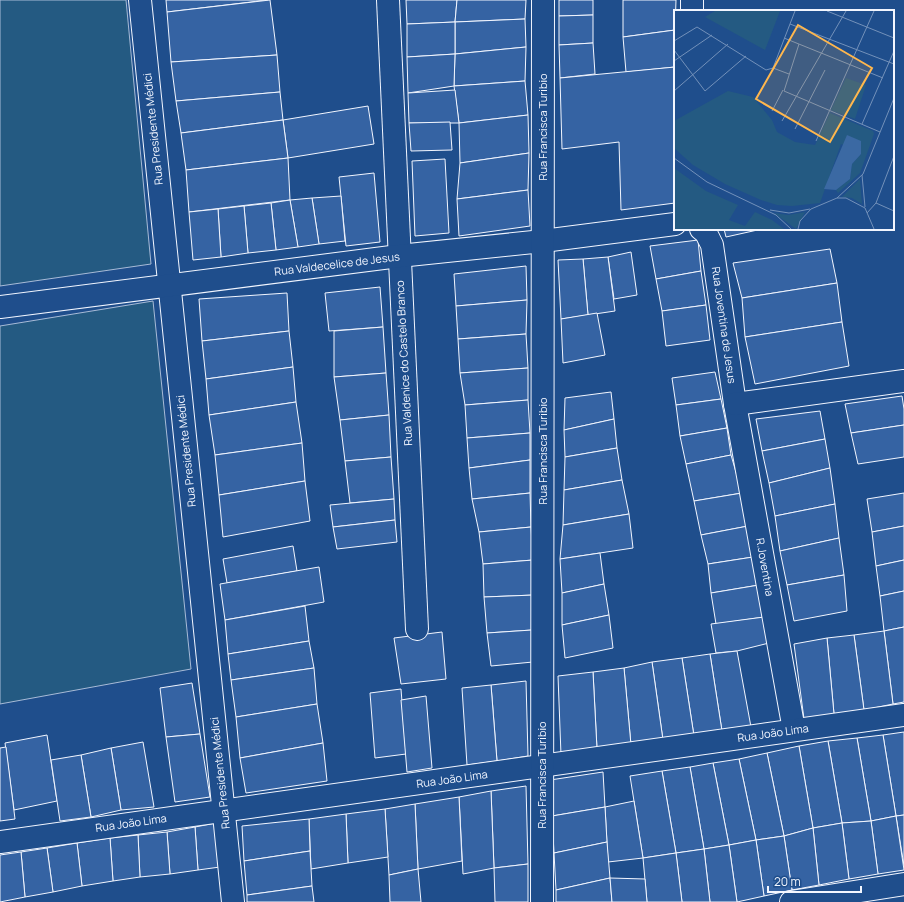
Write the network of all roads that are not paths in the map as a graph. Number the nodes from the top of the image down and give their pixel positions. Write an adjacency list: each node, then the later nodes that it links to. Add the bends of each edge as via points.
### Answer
1 (140, 0): 8 (street, Rua Presidente Médici)
2 (388, 0): 7 (street, Rua Valdenice do Castelo Branco)
3 (543, 0): 6 (street, Rua Francisca Turibio)
4 (674, 224): 6 (street, Rua Valdecelice de Jesus)
5 (707, 237): 11 (street, Rua Joventina de Jesus)
6 (543, 241): 7 (street, Rua Valdecelice de Jesus); 15 (street, Rua Francisca Turibio)
7 (399, 256): 8 (street, Rua Valdecelice de Jesus); 12 (street, Rua Valdenice do Castelo Branco)
8 (169, 285): 9 (street, Rua Valdecelice de Jesus); 16 (street, Rua Presidente Médici)
9 (0, 308)
10 (904, 381): 11 (street)
11 (735, 404): 14 (street, R.Joventina)
12 (417, 629)
13 (904, 715): 14 (street, Rua João Lima)
14 (794, 730): 15 (street, Rua João Lima)
15 (542, 766): 16 (street, Rua João Lima); 20 (street, Rua Francisca Turibio)
16 (223, 810): 17 (street, Rua João Lima); 19 (street, Rua Presidente Médici)
17 (0, 842)
18 (904, 884): 21 (street)
19 (233, 902)
20 (542, 902)
21 (791, 902)

